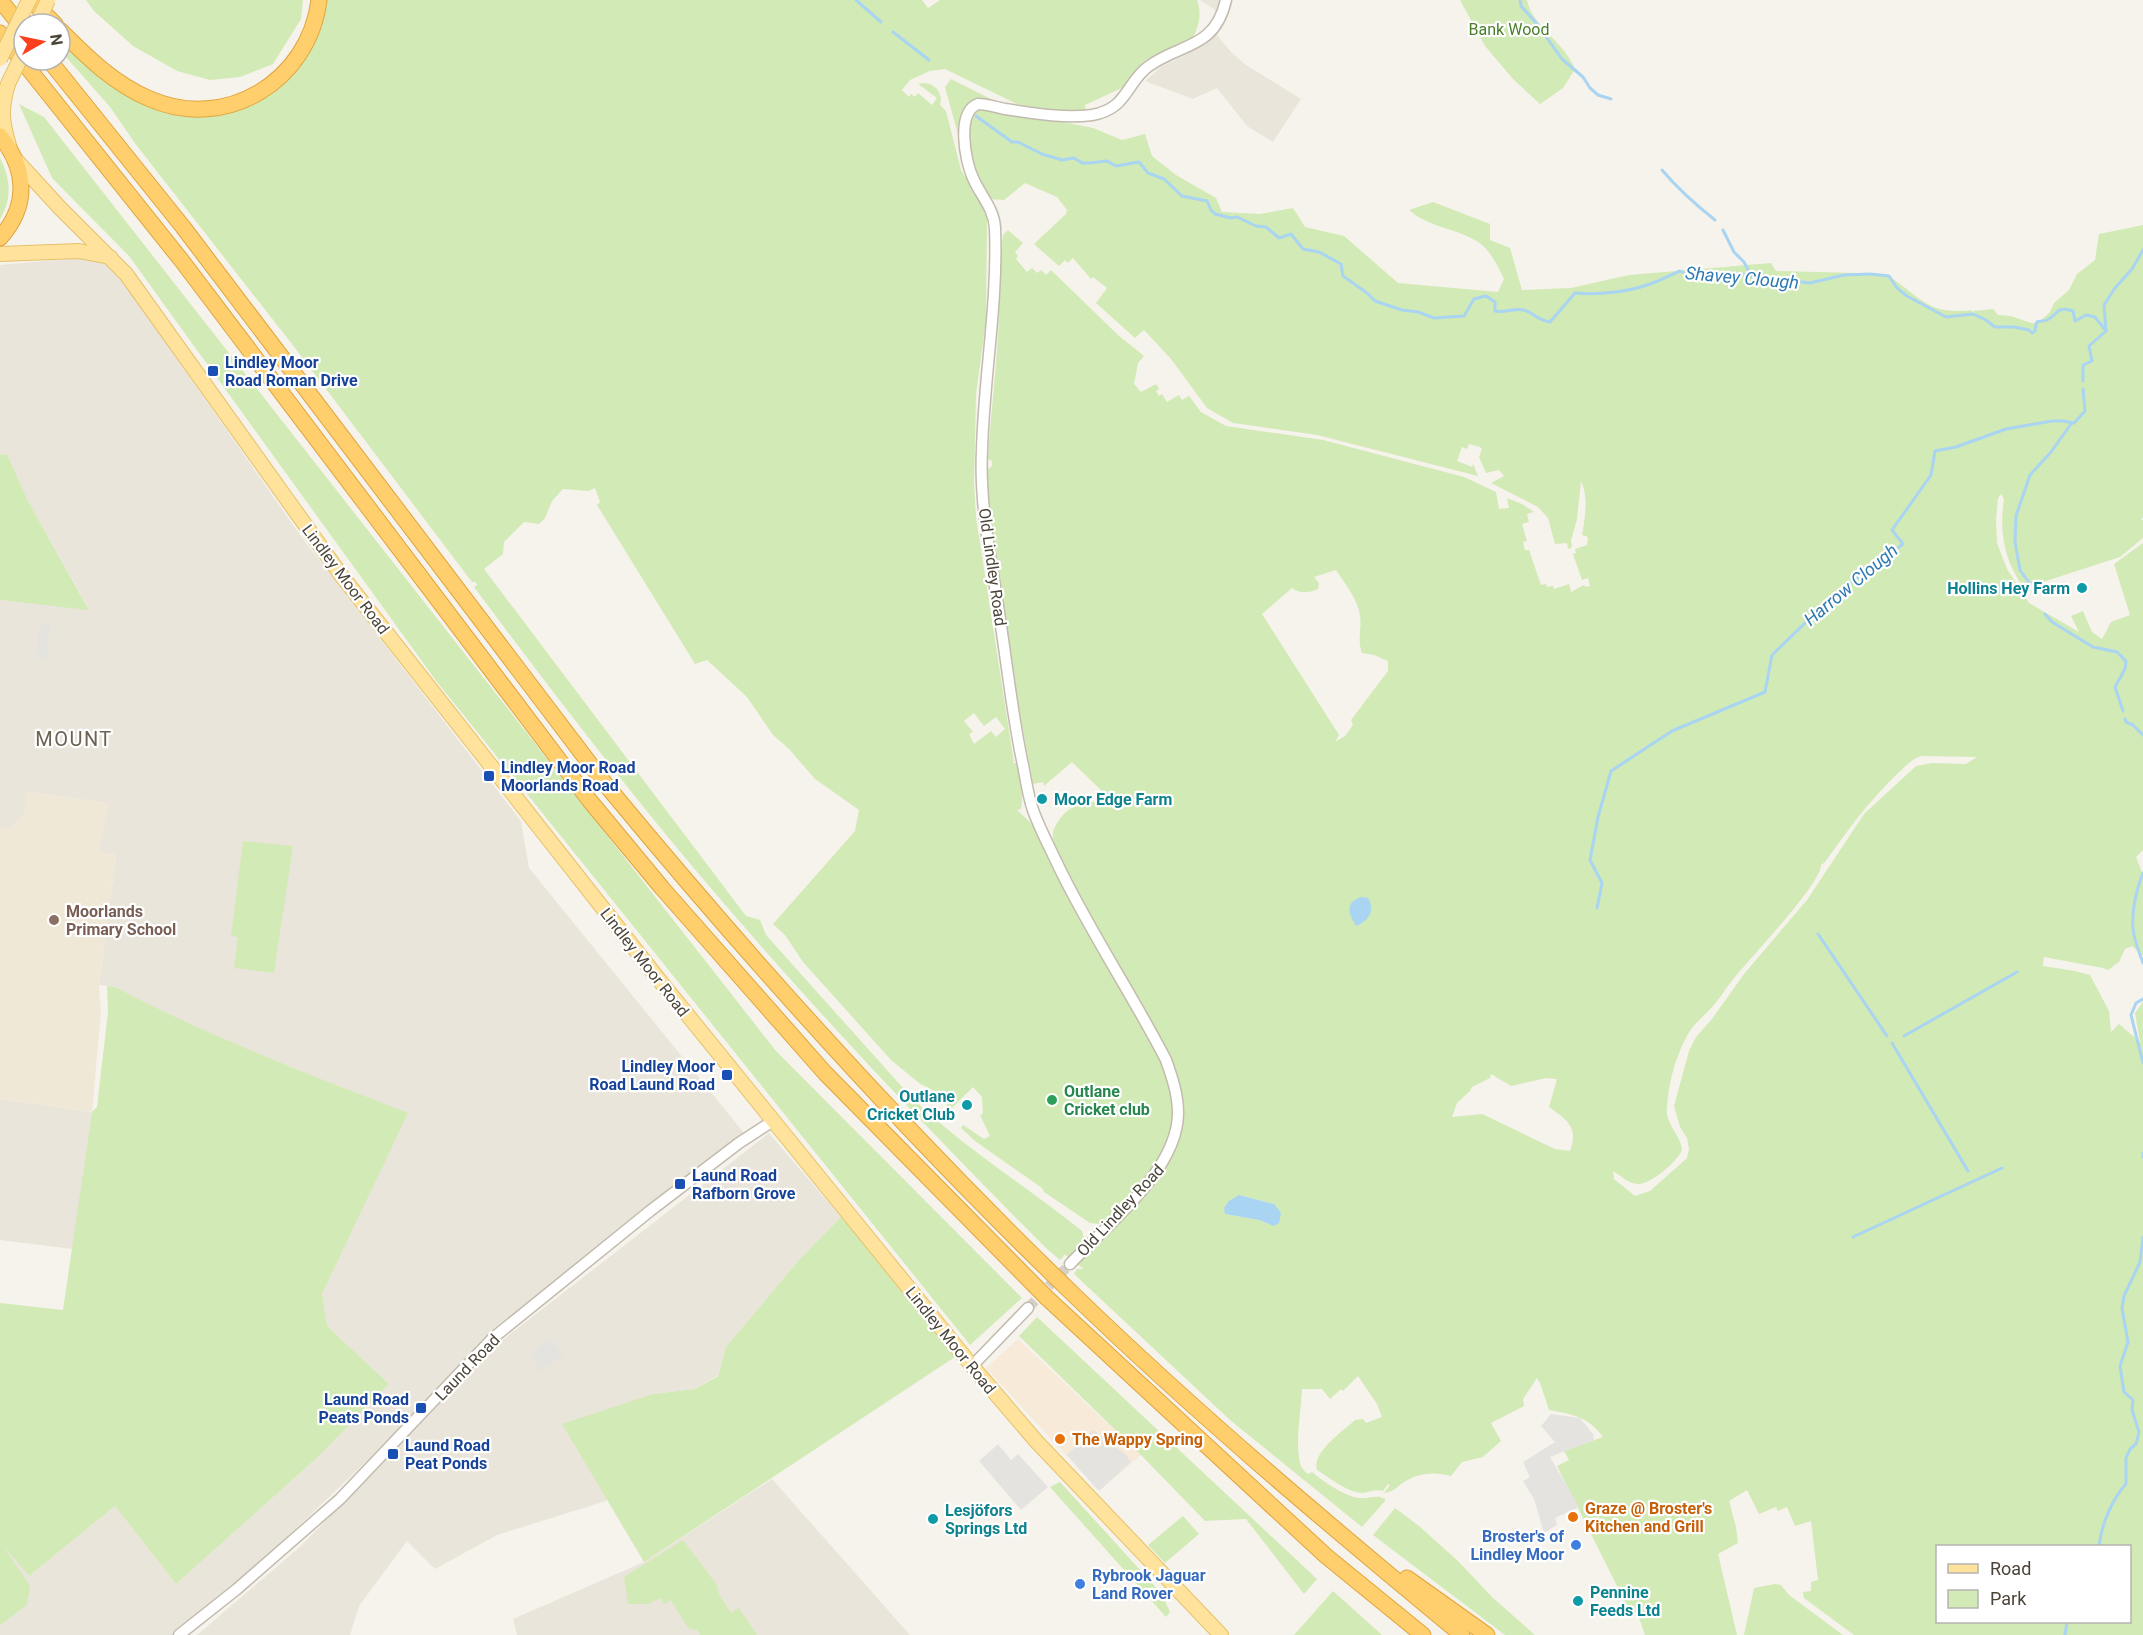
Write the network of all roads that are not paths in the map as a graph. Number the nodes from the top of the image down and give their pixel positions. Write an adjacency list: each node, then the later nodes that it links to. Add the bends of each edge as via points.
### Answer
1 (0, 0): 6 (highway)
2 (30, 0): 5 (highway); 9 (main road, bridge)
3 (319, 0): 8 (highway, via 304,48 282,76 250,98 216,108 177,108 150,100 105,72)
4 (1226, 0): 18 (street, Old Lindley Road, via 1208,34 1148,66 1119,102 1102,112 1064,116 978,104 967,112 964,123 972,173 995,224 983,491 1026,782 1033,810 1061,873 1166,1060 1178,1102 1174,1140 1160,1168)
5 (42, 12)
6 (12, 15)
7 (0, 33): 22 (highway, via 182,261 511,699 662,888 825,1073 1038,1290)
8 (72, 41)
9 (0, 60)
10 (14, 72): 13 (main road, bridge, via 2,104)
11 (59, 72): 21 (highway, via 183,227 658,849 839,1055 952,1174 1075,1296)
12 (0, 136): 13 (highway)
13 (13, 155): 14 (highway, via 21,182 20,205); 16 (main road, Lindley Moor Road)
14 (0, 238)
15 (0, 254): 16 (main road, via 78,251)
16 (110, 257): 17 (main road, Lindley Moor Road, via 139,291 341,575)
17 (773, 1120): 20 (main road, Lindley Moor Road); 23 (street, Laund Road, via 650,1211 493,1338 340,1498)
18 (1070, 1264)
19 (1028, 1308): 20 (street)
20 (972, 1366): 24 (main road, Lindley Moor Road, via 1036,1441)
21 (1325, 1522): 27 (highway); 28 (highway)
22 (1326, 1556): 25 (highway); 26 (highway)
23 (179, 1635)
24 (1221, 1635)
25 (1408, 1635)
26 (1423, 1635)
27 (1462, 1635)
28 (1487, 1635)

